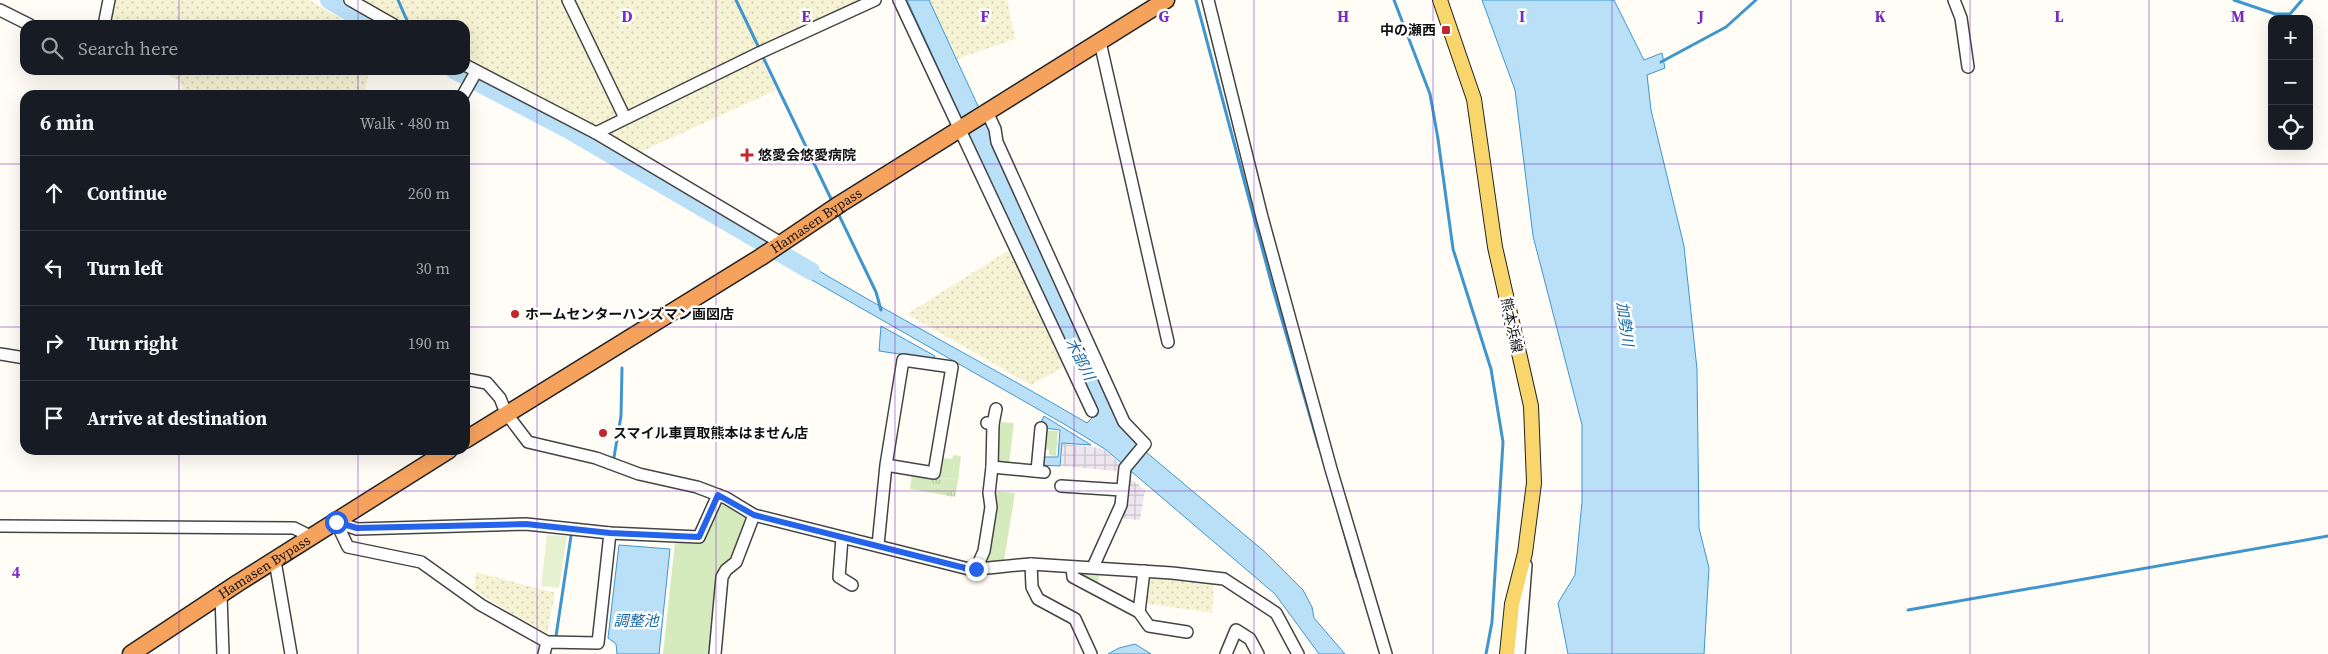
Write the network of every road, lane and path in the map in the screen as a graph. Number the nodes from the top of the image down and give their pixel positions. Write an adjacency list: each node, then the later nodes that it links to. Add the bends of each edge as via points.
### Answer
1 (109, 0): 12 (street)
2 (350, 0): 13 (street)
3 (568, 0): 20 (street)
4 (875, 0): 20 (street)
5 (899, 0): 21 (street)
6 (1166, 0): 14 (highway, Hamasen Bypass)
7 (1208, 0): 68 (street, via 1262,216 1331,469)
8 (1440, 0): 46 (main road, 熊本浜線, via 1474,99 1495,247 1531,406 1534,483)
9 (1954, 0): 15 (street, via 1961,18)
10 (0, 10): 11 (street)
11 (20, 20)
12 (105, 20)
13 (385, 20)
14 (1100, 42): 19 (highway, Hamasen Bypass); 24 (street)
15 (1968, 67)
16 (470, 69): 17 (street)
17 (476, 72): 18 (street); 22 (street)
18 (465, 90)
19 (986, 114): 21 (highway, Hamasen Bypass); 37 (street, via 1124,422 1145,444 1125,468)
20 (625, 118): 22 (street)
21 (961, 129): 23 (highway, Hamasen Bypass); 29 (street)
22 (596, 133): 23 (street)
23 (779, 244): 30 (highway, Hamasen Bypass)
24 (1168, 342)
25 (0, 354): 26 (street)
26 (20, 357)
27 (470, 379): 30 (street, via 487,383 500,398)
28 (996, 409): 35 (street, via 990,423)
29 (1092, 411)
30 (506, 413): 32 (highway, Hamasen Bypass); 38 (street, via 528,442 596,458 639,474)
31 (1041, 428): 35 (street, via 1043,452 1040,472)
32 (470, 437)
33 (441, 455): 40 (highway, Hamasen Bypass)
34 (886, 465): 34 (street, via 902,360 952,367 934,473); 45 (street)
35 (992, 467): 51 (street, via 991,507 984,551)
36 (1061, 486): 37 (street)
37 (1122, 490): 49 (street, via 1120,505)
38 (718, 495): 39 (street); 42 (street, via 699,537)
39 (754, 515): 44 (street); 63 (street, via 736,562 722,577)
40 (336, 522): 42 (street, via 357,528 526,524); 43 (highway, Hamasen Bypass); 57 (street, via 348,547 421,562 481,605)
41 (0, 526): 43 (street, via 294,528)
42 (610, 533): 58 (street)
43 (312, 538): 47 (highway, Hamasen Bypass)
44 (842, 538): 45 (street); 53 (street, via 839,577)
45 (878, 545): 51 (street)
46 (1525, 553): 69 (main road, 熊本浜線, via 1512,604); 70 (street)
47 (275, 561): 54 (highway, Hamasen Bypass); 61 (street)
48 (1031, 564): 50 (street); 51 (street); 64 (street, via 1032,587 1038,598 1075,619)
49 (1093, 567): 50 (street); 52 (street)
50 (1072, 568): 55 (street, via 1073,577)
51 (976, 569)
52 (1144, 571): 55 (street); 67 (street, via 1224,579 1276,613)
53 (852, 585)
54 (221, 595): 59 (highway, Hamasen Bypass); 60 (street)
55 (1139, 612): 56 (street, via 1149,626)
56 (1188, 632)
57 (547, 642): 58 (street); 62 (street)
58 (599, 649)
59 (136, 652)
60 (223, 654)
61 (291, 654)
62 (544, 654)
63 (715, 654)
64 (1091, 654)
65 (1226, 654): 66 (street, via 1236,630 1250,639)
66 (1258, 654)
67 (1298, 654)
68 (1386, 654)
69 (1507, 654)
70 (1519, 654)

